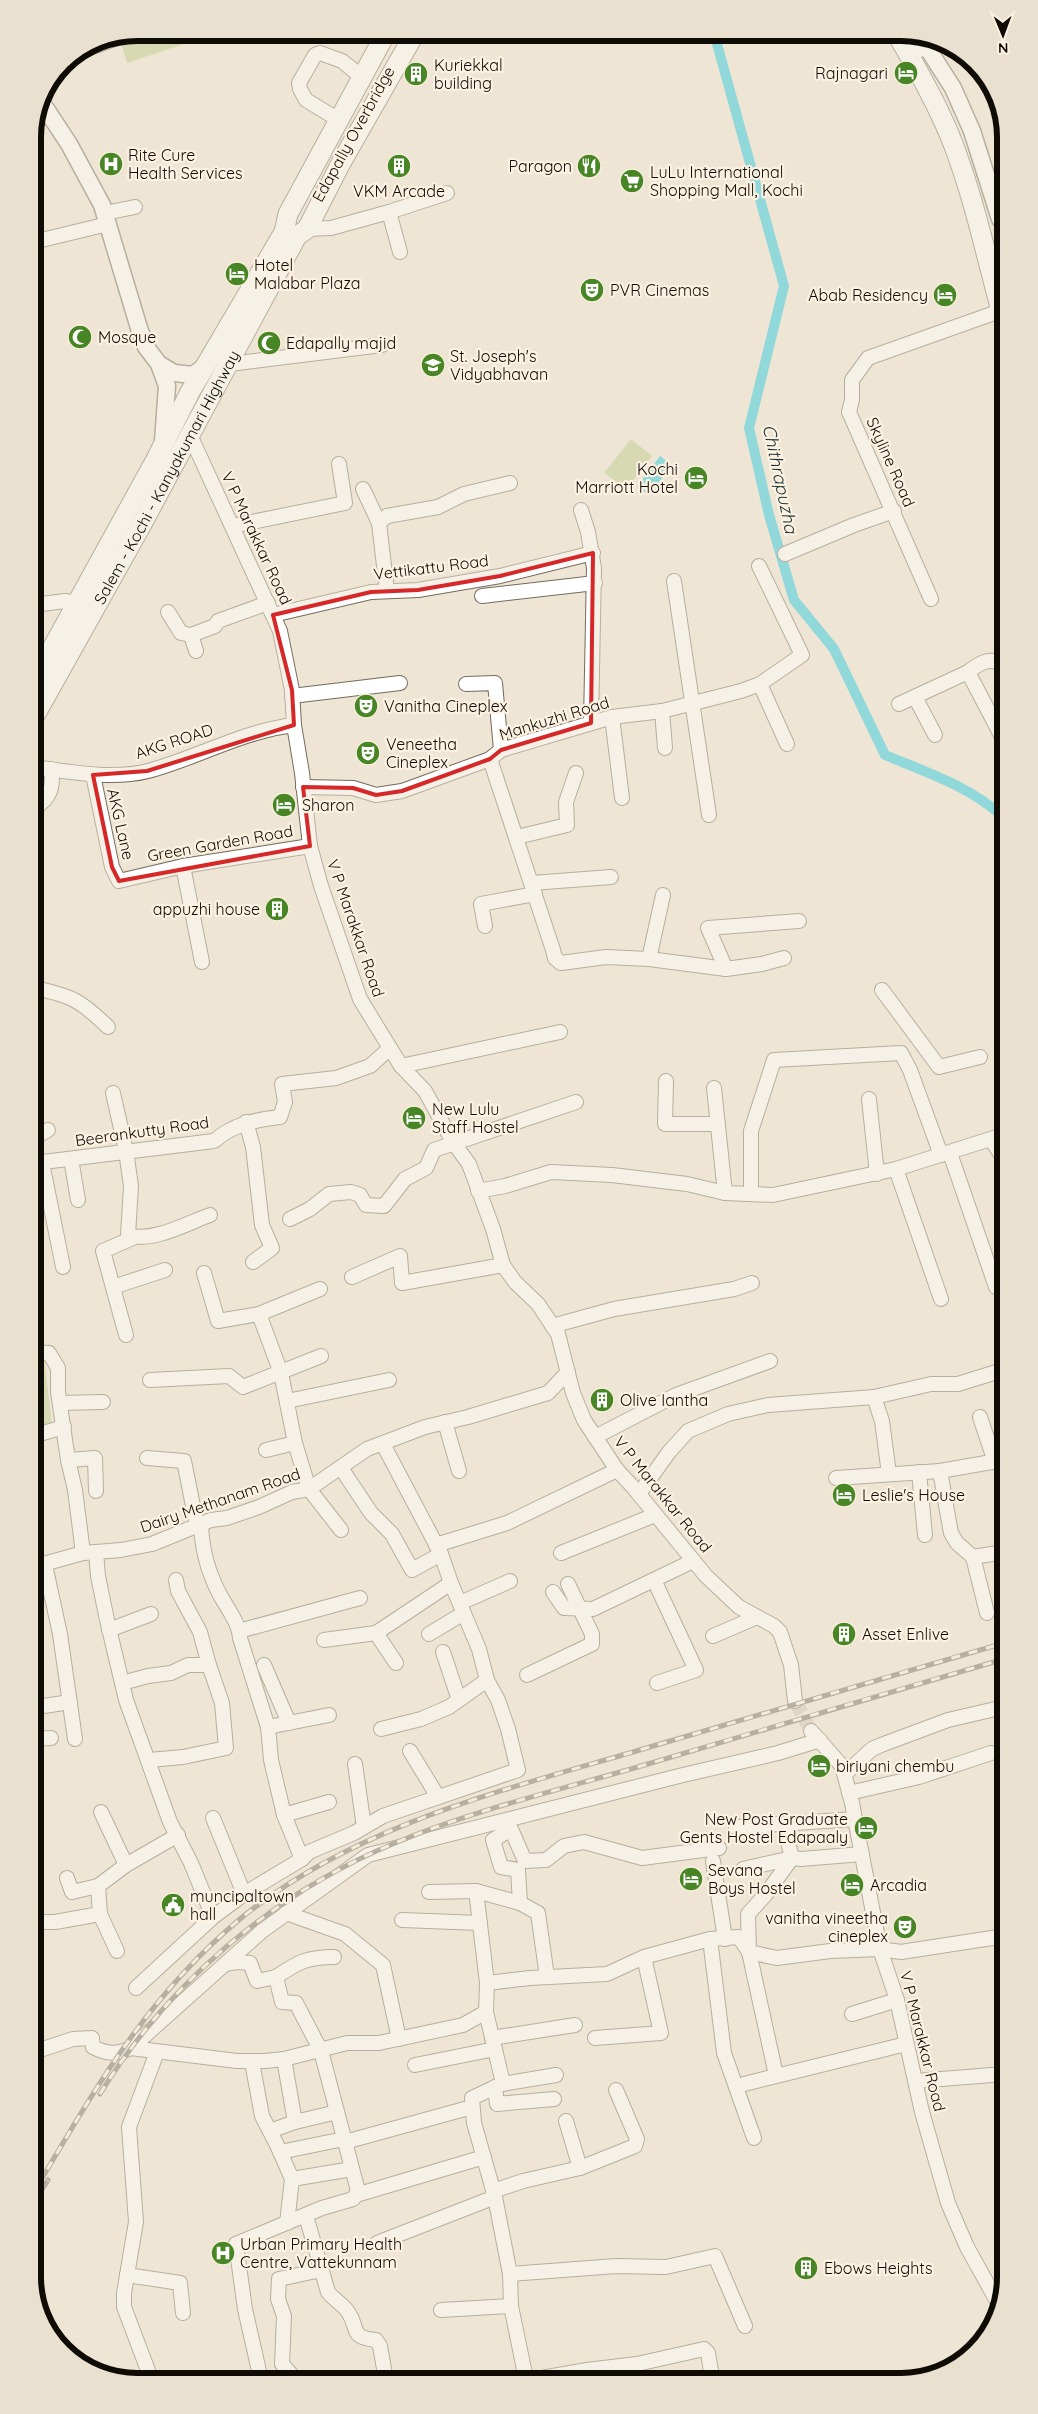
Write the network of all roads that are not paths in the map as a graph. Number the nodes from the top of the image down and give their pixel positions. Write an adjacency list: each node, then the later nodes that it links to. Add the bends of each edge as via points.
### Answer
1 (382, 41): 8 (highway)
2 (388, 41): 16 (main road, Edapally Overbridge)
3 (403, 41): 16 (main road, Edapally Overbridge)
4 (410, 41): 16 (highway, via 342,162)
5 (901, 41): 20 (highway, via 952,141)
6 (919, 43): 13 (main road, via 953,88 961,105)
7 (919, 43): 19 (highway, via 957,130)
8 (363, 78): 10 (highway); 10 (street, via 342,61 320,53 315,55 299,83 306,100)
9 (46, 109): 15 (main road, via 92,185)
10 (339, 120): 16 (highway, via 288,214)
11 (447, 193): 14 (street)
12 (135, 207): 15 (street)
13 (997, 210)
14 (389, 212): 16 (street, via 331,228); 18 (street)
15 (106, 218): 17 (street); 23 (main road, via 139,328 146,346)
16 (296, 232): 24 (highway, Salem - Kochi - Kanyakumari Highway); 25 (highway, Salem - Kochi - Kanyakumari Highway)
17 (41, 239)
18 (400, 252)
19 (997, 262)
20 (997, 295)
21 (997, 312): 32 (street, Skyline Road, via 868,358 852,380 849,412)
22 (382, 345): 24 (street)
23 (160, 364): 25 (main road, via 174,373 193,375); 27 (main road, via 167,386 167,400 163,443)
24 (230, 364): 26 (highway, Salem - Kochi - Kanyakumari Highway)
25 (205, 366): 27 (highway, Salem - Kochi - Kanyakumari Highway)
26 (190, 436): 34 (street, V P Marakkar Road); 57 (highway, Salem - Kochi - Kanyakumari Highway)
27 (155, 461): 43 (highway, Salem - Kochi - Kanyakumari Highway)
28 (339, 464): 34 (street, via 345,503)
29 (510, 483): 33 (street, via 464,494 438,507 387,516)
30 (363, 489): 33 (street)
31 (581, 510): 35 (street)
32 (894, 511): 36 (street); 42 (street, Skyline Road)
33 (379, 523): 40 (street)
34 (232, 526): 45 (street, V P Marakkar Road)
35 (593, 552): 39 (street); 40 (street, Vettikattu Road, via 500,576 418,590)
36 (785, 554)
37 (758, 566): 54 (street, Mankuzhi Road, via 802,655)
38 (674, 581): 58 (street)
39 (595, 582): 41 (street); 62 (street)
40 (387, 591): 45 (street, Vettikattu Road)
41 (482, 596)
42 (932, 599)
43 (77, 603): 44 (street); 50 (highway, Salem - Kochi - Kanyakumari Highway)
44 (41, 604)
45 (270, 609): 47 (street, Vettikattu Road, via 218,621 215,626); 55 (street, V P Marakkar Road, via 280,631)
46 (168, 612): 47 (street, via 181,633)
47 (191, 634): 48 (street)
48 (196, 651)
49 (997, 663): 51 (street, via 987,661)
50 (41, 668)
51 (968, 672): 56 (street); 64 (street)
52 (400, 683): 55 (street)
53 (466, 684): 68 (street, via 495,683)
54 (760, 684): 58 (street, Mankuzhi Road); 66 (street)
55 (292, 696): 63 (street, V P Marakkar Road)
56 (914, 697): 59 (street); 65 (street)
57 (41, 703)
58 (692, 704): 60 (street, Mankuzhi Road); 77 (street)
59 (899, 704)
60 (662, 711): 61 (street, Mankuzhi Road); 67 (street)
61 (612, 717): 62 (street, Mankuzhi Road); 75 (street)
62 (591, 723): 68 (street, Mankuzhi Road)
63 (294, 725): 73 (street, AKG ROAD, via 230,741 147,771); 74 (street, V P Marakkar Road)
64 (997, 727)
65 (935, 735)
66 (787, 744)
67 (665, 748)
68 (501, 750): 69 (street, Mankuzhi Road)
69 (490, 759): 74 (street, Mankuzhi Road, via 402,791 376,795 352,788); 78 (street)
70 (41, 768): 71 (street, AKG ROAD)
71 (50, 769): 73 (street, AKG ROAD); 76 (street, via 54,784)
72 (576, 774): 78 (street, via 566,802 567,825)
73 (93, 775): 82 (street, AKG Lane, via 112,867)
74 (303, 787): 79 (street, V P Marakkar Road)
75 (622, 798)
76 (41, 804)
77 (709, 815)
78 (517, 837): 83 (street)
79 (310, 846): 80 (street, Green Garden Road); 95 (street, V P Marakkar Road, via 360,999)
80 (183, 866): 82 (street, Green Garden Road); 89 (street)
81 (612, 877): 83 (street)
82 (119, 881)
83 (533, 888): 86 (street, via 481,904); 88 (street, via 555,958 561,964 606,957)
84 (663, 895): 88 (street)
85 (799, 921): 90 (street, via 708,928)
86 (484, 926)
87 (784, 958): 90 (street)
88 (649, 959): 90 (street)
89 (202, 962)
90 (726, 969)
91 (41, 989): 93 (street, via 68,996)
92 (882, 990): 96 (street, via 940,1067)
93 (108, 1027)
94 (560, 1032): 97 (street)
95 (389, 1049): 97 (street, V P Marakkar Road); 103 (street, Beerankutty Road, via 370,1066 336,1078 282,1084 285,1102 280,1117)
96 (980, 1057)
97 (401, 1066): 108 (street, V P Marakkar Road, via 425,1091)
98 (666, 1081): 104 (street, via 665,1124)
99 (714, 1088): 104 (street)
100 (113, 1093): 109 (street)
101 (869, 1099): 115 (street)
102 (576, 1102): 108 (street)
103 (246, 1122): 109 (street, Beerankutty Road, via 214,1141); 123 (street, via 253,1147 262,1225 272,1248)
104 (718, 1124): 117 (street)
105 (48, 1130): 106 (street)
106 (41, 1134)
107 (997, 1137): 110 (street)
108 (453, 1142): 116 (street, V P Marakkar Road, via 469,1164); 121 (street, via 434,1150 426,1168 405,1179 384,1206 366,1205 360,1195 340,1192 329,1194)
109 (126, 1151): 111 (street, Beerankutty Road); 122 (street, via 130,1186 128,1235)
110 (945, 1154): 113 (street); 118 (street, via 901,1053 774,1060 751,1132); 130 (street)
111 (71, 1159): 112 (street, Beerankutty Road); 119 (street)
112 (41, 1163)
113 (896, 1169): 115 (street); 133 (street)
114 (41, 1172): 125 (street)
115 (877, 1174): 118 (street, via 773,1195)
116 (478, 1191): 117 (street, via 551,1172 687,1184); 124 (street, V P Marakkar Road)
117 (725, 1193): 118 (street)
118 (750, 1194)
119 (78, 1200)
120 (210, 1215): 122 (street, via 155,1235)
121 (290, 1219)
122 (134, 1237): 131 (street, via 103,1252)
123 (253, 1262)
124 (503, 1265): 128 (street, via 402,1283 400,1256); 135 (street, V P Marakkar Road, via 538,1304)
125 (63, 1267)
126 (165, 1270): 131 (street)
127 (204, 1274): 134 (street, via 218,1321)
128 (352, 1277)
129 (752, 1283): 135 (street, via 614,1309)
130 (996, 1287)
131 (112, 1288): 136 (street)
132 (320, 1288): 134 (street)
133 (941, 1299)
134 (260, 1314): 142 (street)
135 (552, 1326): 140 (street, V P Marakkar Road, via 558,1334)
136 (126, 1335)
137 (41, 1355): 148 (street, via 58,1368)
138 (321, 1356): 142 (street)
139 (770, 1362): 153 (street, via 676,1395)
140 (568, 1372): 150 (street, Dairy Methanam Road, via 548,1394); 153 (street, V P Marakkar Road, via 572,1393)
141 (997, 1372): 145 (street, via 958,1384 931,1384)
142 (281, 1373): 143 (street, via 243,1387 229,1376); 146 (street)
143 (150, 1380)
144 (389, 1380): 146 (street)
145 (874, 1397): 166 (street, via 882,1421); 170 (street, via 768,1406 728,1414 688,1430)
146 (287, 1401): 154 (street)
147 (103, 1402): 148 (street)
148 (60, 1403): 151 (street)
149 (980, 1417): 157 (street)
150 (445, 1422): 155 (street, Dairy Methanam Road); 163 (street)
151 (64, 1427): 152 (street); 159 (street)
152 (41, 1434)
153 (595, 1437): 162 (street, V P Marakkar Road)
154 (295, 1443): 156 (street); 168 (street)
155 (383, 1444): 161 (street, Dairy Methanam Road, via 367,1449); 175 (street)
156 (266, 1450)
157 (997, 1456)
158 (147, 1458): 172 (street, via 184,1461)
159 (68, 1460): 169 (street, via 95,1458); 176 (street)
160 (997, 1461): 164 (street)
161 (341, 1468): 168 (street, Dairy Methanam Road); 175 (street, via 371,1513 392,1534 412,1570)
162 (616, 1470): 170 (street, V P Marakkar Road); 175 (street, via 507,1523)
163 (459, 1471)
164 (940, 1471): 165 (street); 179 (street, via 951,1532 956,1543)
165 (919, 1472): 166 (street); 174 (street)
166 (889, 1474): 167 (street)
167 (836, 1478)
168 (308, 1489): 172 (street, Dairy Methanam Road); 173 (street)
169 (96, 1491)
170 (639, 1494): 171 (street, V P Marakkar Road)
171 (655, 1516): 177 (street); 180 (street, V P Marakkar Road)
172 (199, 1526): 176 (street, Dairy Methanam Road, via 152,1544); 195 (street, via 206,1562)
173 (341, 1530)
174 (925, 1535)
175 (439, 1550): 185 (street)
176 (90, 1552): 181 (street, Dairy Methanam Road); 194 (street)
177 (561, 1553)
178 (997, 1553): 179 (street)
179 (973, 1556): 191 (street)
180 (693, 1561): 183 (street); 193 (street, V P Marakkar Road, via 739,1606)
181 (41, 1565): 210 (street, via 60,1634)
182 (176, 1580): 202 (street, via 178,1591 200,1632)
183 (654, 1580): 190 (street, via 593,1609); 207 (street, via 696,1670)
184 (510, 1581): 189 (street)
185 (451, 1583): 189 (street); 196 (street)
186 (568, 1584): 190 (street)
187 (553, 1592): 190 (street, via 564,1608)
188 (360, 1598): 195 (street)
189 (462, 1608): 197 (street); 205 (street, via 479,1649)
190 (581, 1610): 204 (street, via 592,1634 592,1644)
191 (987, 1613)
192 (152, 1614): 194 (street)
193 (757, 1618): 198 (street); 209 (street, V P Marakkar Road, via 774,1626 784,1640 792,1665)
194 (110, 1630): 206 (street)
195 (239, 1631): 215 (street)
196 (376, 1633): 199 (street); 201 (street)
197 (429, 1634)
198 (713, 1636)
199 (324, 1640)
200 (443, 1652): 208 (street)
201 (396, 1663)
202 (209, 1665): 206 (street, via 188,1665 171,1674); 222 (street, via 222,1704 226,1748 183,1758)
203 (264, 1665): 214 (street)
204 (527, 1675)
205 (487, 1680): 208 (street); 226 (street, via 508,1729 518,1770)
206 (122, 1682): 222 (street, via 134,1725)
207 (656, 1683)
208 (460, 1700): 216 (street, via 421,1719)
209 (795, 1700)
210 (70, 1702): 211 (street); 219 (street)
211 (41, 1706)
212 (997, 1709): 224 (street, via 931,1725 881,1745 872,1749)
213 (330, 1715): 214 (street)
214 (289, 1723): 215 (street)
215 (268, 1727): 229 (street)
216 (381, 1729)
217 (41, 1738): 218 (street)
218 (51, 1738)
219 (75, 1739)
220 (410, 1751): 226 (street)
221 (991, 1753): 225 (street, via 919,1777)
222 (149, 1760): 235 (street, via 164,1806)
223 (356, 1764): 232 (street)
224 (845, 1774): 225 (street, V P Marakkar Road); 249 (street, V P Marakkar Road, via 837,1759 816,1736 778,1753 683,1774 368,1855)
225 (849, 1793): 231 (street, V P Marakkar Road)
226 (438, 1797): 232 (street, via 391,1812)
227 (329, 1802): 229 (street)
228 (100, 1812): 241 (street)
229 (284, 1814): 239 (street)
230 (212, 1818): 247 (street)
231 (855, 1819): 233 (street); 237 (street, V P Marakkar Road)
232 (364, 1827): 239 (street, via 309,1852)
233 (736, 1827)
234 (786, 1834): 238 (street)
235 (178, 1835): 241 (street); 251 (street)
236 (718, 1848): 248 (street, via 642,1858 584,1842 564,1846 546,1860 525,1860 511,1829 493,1840 501,1867 518,1870)
237 (862, 1854): 238 (street); 258 (street, V P Marakkar Road)
238 (792, 1858): 242 (street); 260 (street, via 748,1914)
239 (302, 1859): 247 (street)
240 (713, 1861): 257 (street)
241 (126, 1865): 244 (street)
242 (743, 1869)
243 (67, 1878): 244 (street, via 72,1892)
244 (98, 1886): 250 (street)
245 (429, 1892): 246 (street)
246 (476, 1892): 248 (street); 254 (street)
247 (244, 1894): 251 (street)
248 (520, 1903): 264 (street, via 538,1913)
249 (286, 1913): 263 (street); 273 (street, via 345,1934 383,1965)
250 (100, 1914): 253 (street); 259 (street)
251 (213, 1917): 267 (street)
252 (402, 1920): 254 (street)
253 (41, 1921)
254 (480, 1923): 266 (street)
255 (997, 1937): 258 (street, via 901,1952)
256 (710, 1938): 257 (street); 262 (street); 296 (street, via 724,2052)
257 (725, 1939): 260 (street, via 739,1937)
258 (880, 1950): 260 (street, via 830,1951 777,1958); 268 (street, V P Marakkar Road)
259 (117, 1951)
260 (749, 1952): 285 (street)
261 (334, 1957): 265 (street, via 313,1957 298,1962)
262 (644, 1958): 264 (street, via 607,1974); 272 (street, via 661,2032)
263 (225, 1964): 265 (street, via 250,1963 257,1981); 276 (street)
264 (547, 1977): 266 (street)
265 (276, 1978): 278 (street, via 282,2002 296,2003)
266 (487, 1983): 269 (street)
267 (136, 1988)
268 (897, 2000): 270 (street); 275 (street, V P Marakkar Road)
269 (486, 2012): 273 (street, via 463,2025); 274 (street)
270 (852, 2014)
271 (575, 2025): 274 (street)
272 (595, 2038)
273 (399, 2039): 278 (street, via 380,2043 347,2043)
274 (493, 2044): 282 (street); 288 (street, via 502,2079)
275 (906, 2044): 285 (street); 286 (street, V P Marakkar Road)
276 (131, 2048): 277 (street, via 118,2054 103,2052 93,2046 92,2038 73,2039); 279 (street)
277 (41, 2050)
278 (321, 2051): 280 (street); 292 (street)
279 (157, 2052): 281 (street); 310 (street, via 129,2128 136,2222)
280 (284, 2059): 281 (street); 294 (street)
281 (252, 2062): 295 (street, via 262,2116)
282 (415, 2066)
283 (556, 2075): 288 (street)
284 (997, 2075): 286 (street)
285 (776, 2076): 287 (street)
286 (916, 2081): 311 (street, V P Marakkar Road, via 948,2203 967,2247)
287 (744, 2084)
288 (498, 2086): 290 (street, via 497,2104); 291 (street, via 472,2098)
289 (616, 2090): 300 (street, via 637,2139 635,2146)
290 (554, 2099)
291 (472, 2107): 297 (street); 299 (street)
292 (337, 2112): 294 (street); 297 (street)
293 (566, 2121): 300 (street)
294 (295, 2122): 295 (street)
295 (270, 2131): 298 (street)
296 (754, 2138)
297 (344, 2141): 298 (street); 301 (street)
298 (280, 2152): 302 (street)
299 (484, 2157): 303 (street); 304 (street)
300 (580, 2168): 303 (street, via 523,2181)
301 (352, 2169): 302 (street); 304 (street, via 358,2191)
302 (292, 2179): 306 (street)
303 (494, 2194): 307 (street); 309 (street)
304 (356, 2195): 305 (street, via 353,2199)
305 (306, 2216): 306 (street); 308 (street)
306 (286, 2223): 317 (street, via 236,2244 245,2309)
307 (378, 2244)
308 (321, 2270): 318 (street, via 279,2280 278,2299 284,2316 282,2364); 319 (street, via 328,2292 348,2310 356,2334 363,2339 376,2340 380,2346)
309 (510, 2274): 312 (street); 315 (street, via 616,2266 666,2267 715,2256)
310 (127, 2275): 314 (street, via 180,2283); 316 (street, via 124,2306)
311 (995, 2297)
312 (511, 2306): 313 (street); 320 (street)
313 (442, 2310)
314 (184, 2313)
315 (745, 2326)
316 (149, 2373)
317 (259, 2373)
318 (290, 2373)
319 (385, 2373)
320 (525, 2373)
321 (593, 2373): 322 (street, via 704,2349 708,2353)
322 (711, 2373)

